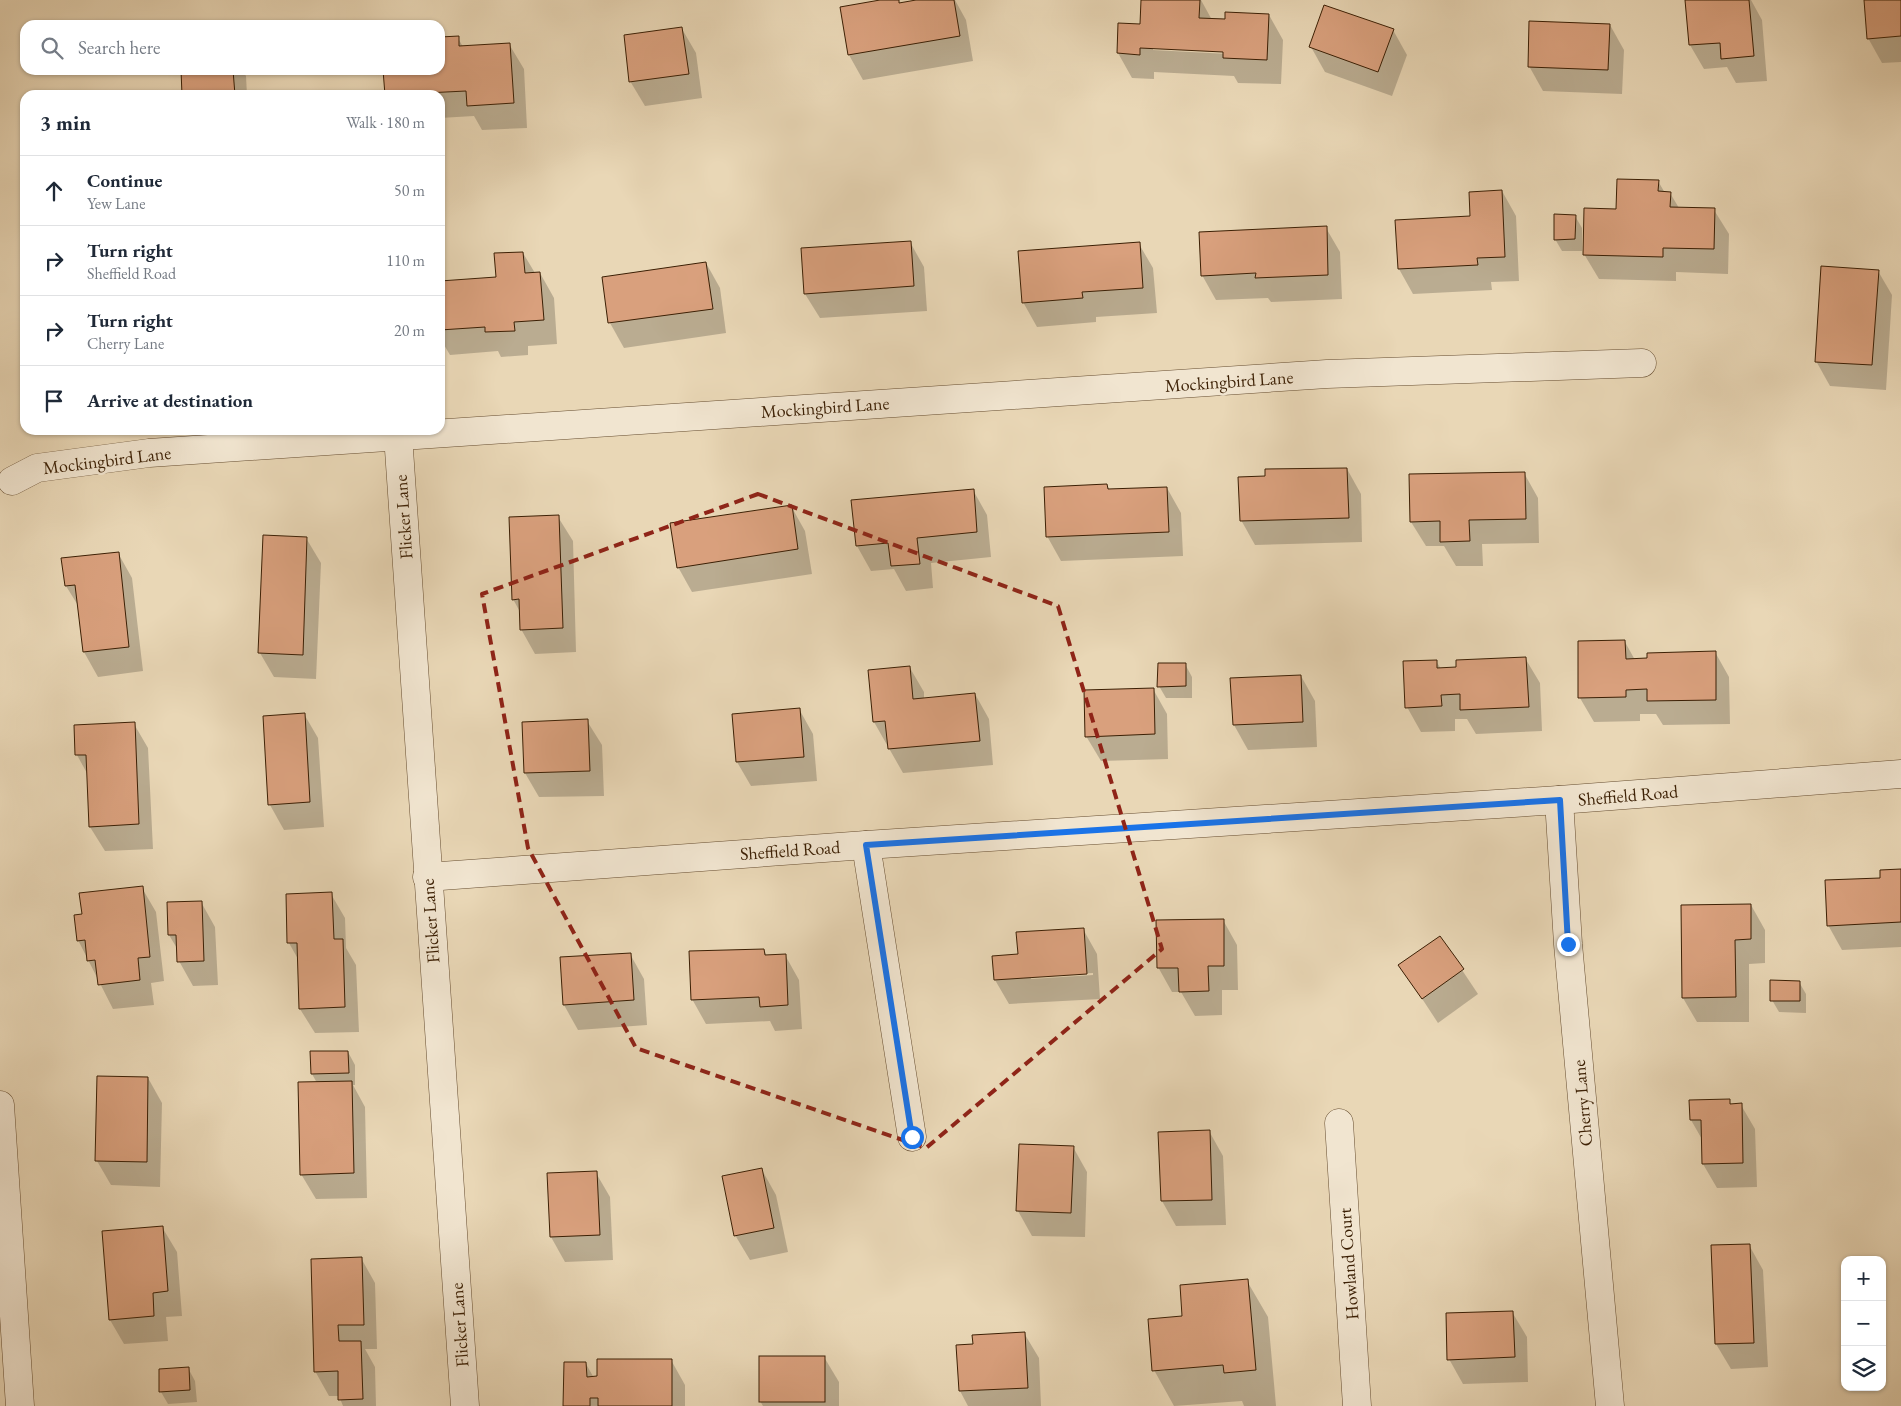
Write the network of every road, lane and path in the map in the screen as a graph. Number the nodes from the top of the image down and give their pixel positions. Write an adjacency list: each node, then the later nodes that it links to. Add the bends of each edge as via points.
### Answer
1 (1642, 363): 2 (street, Mockingbird Lane, via 1327,374)
2 (445, 433)
3 (413, 435): 4 (street, Mockingbird Lane)
4 (398, 436): 5 (street, Mockingbird Lane, via 149,453 37,468); 9 (street, Flicker Lane)
5 (4, 484)
6 (1901, 774): 7 (street, Sheffield Road)
7 (1560, 800): 8 (street, Sheffield Road); 16 (street, Cherry Lane, via 1568,944)
8 (866, 845): 9 (street, Sheffield Road); 12 (street)
9 (427, 877): 14 (street, Flicker Lane)
10 (0, 1105): 13 (street)
11 (1339, 1123): 15 (street, Howland Court)
12 (912, 1137)
13 (20, 1406)
14 (465, 1406)
15 (1357, 1406)
16 (1610, 1406)

